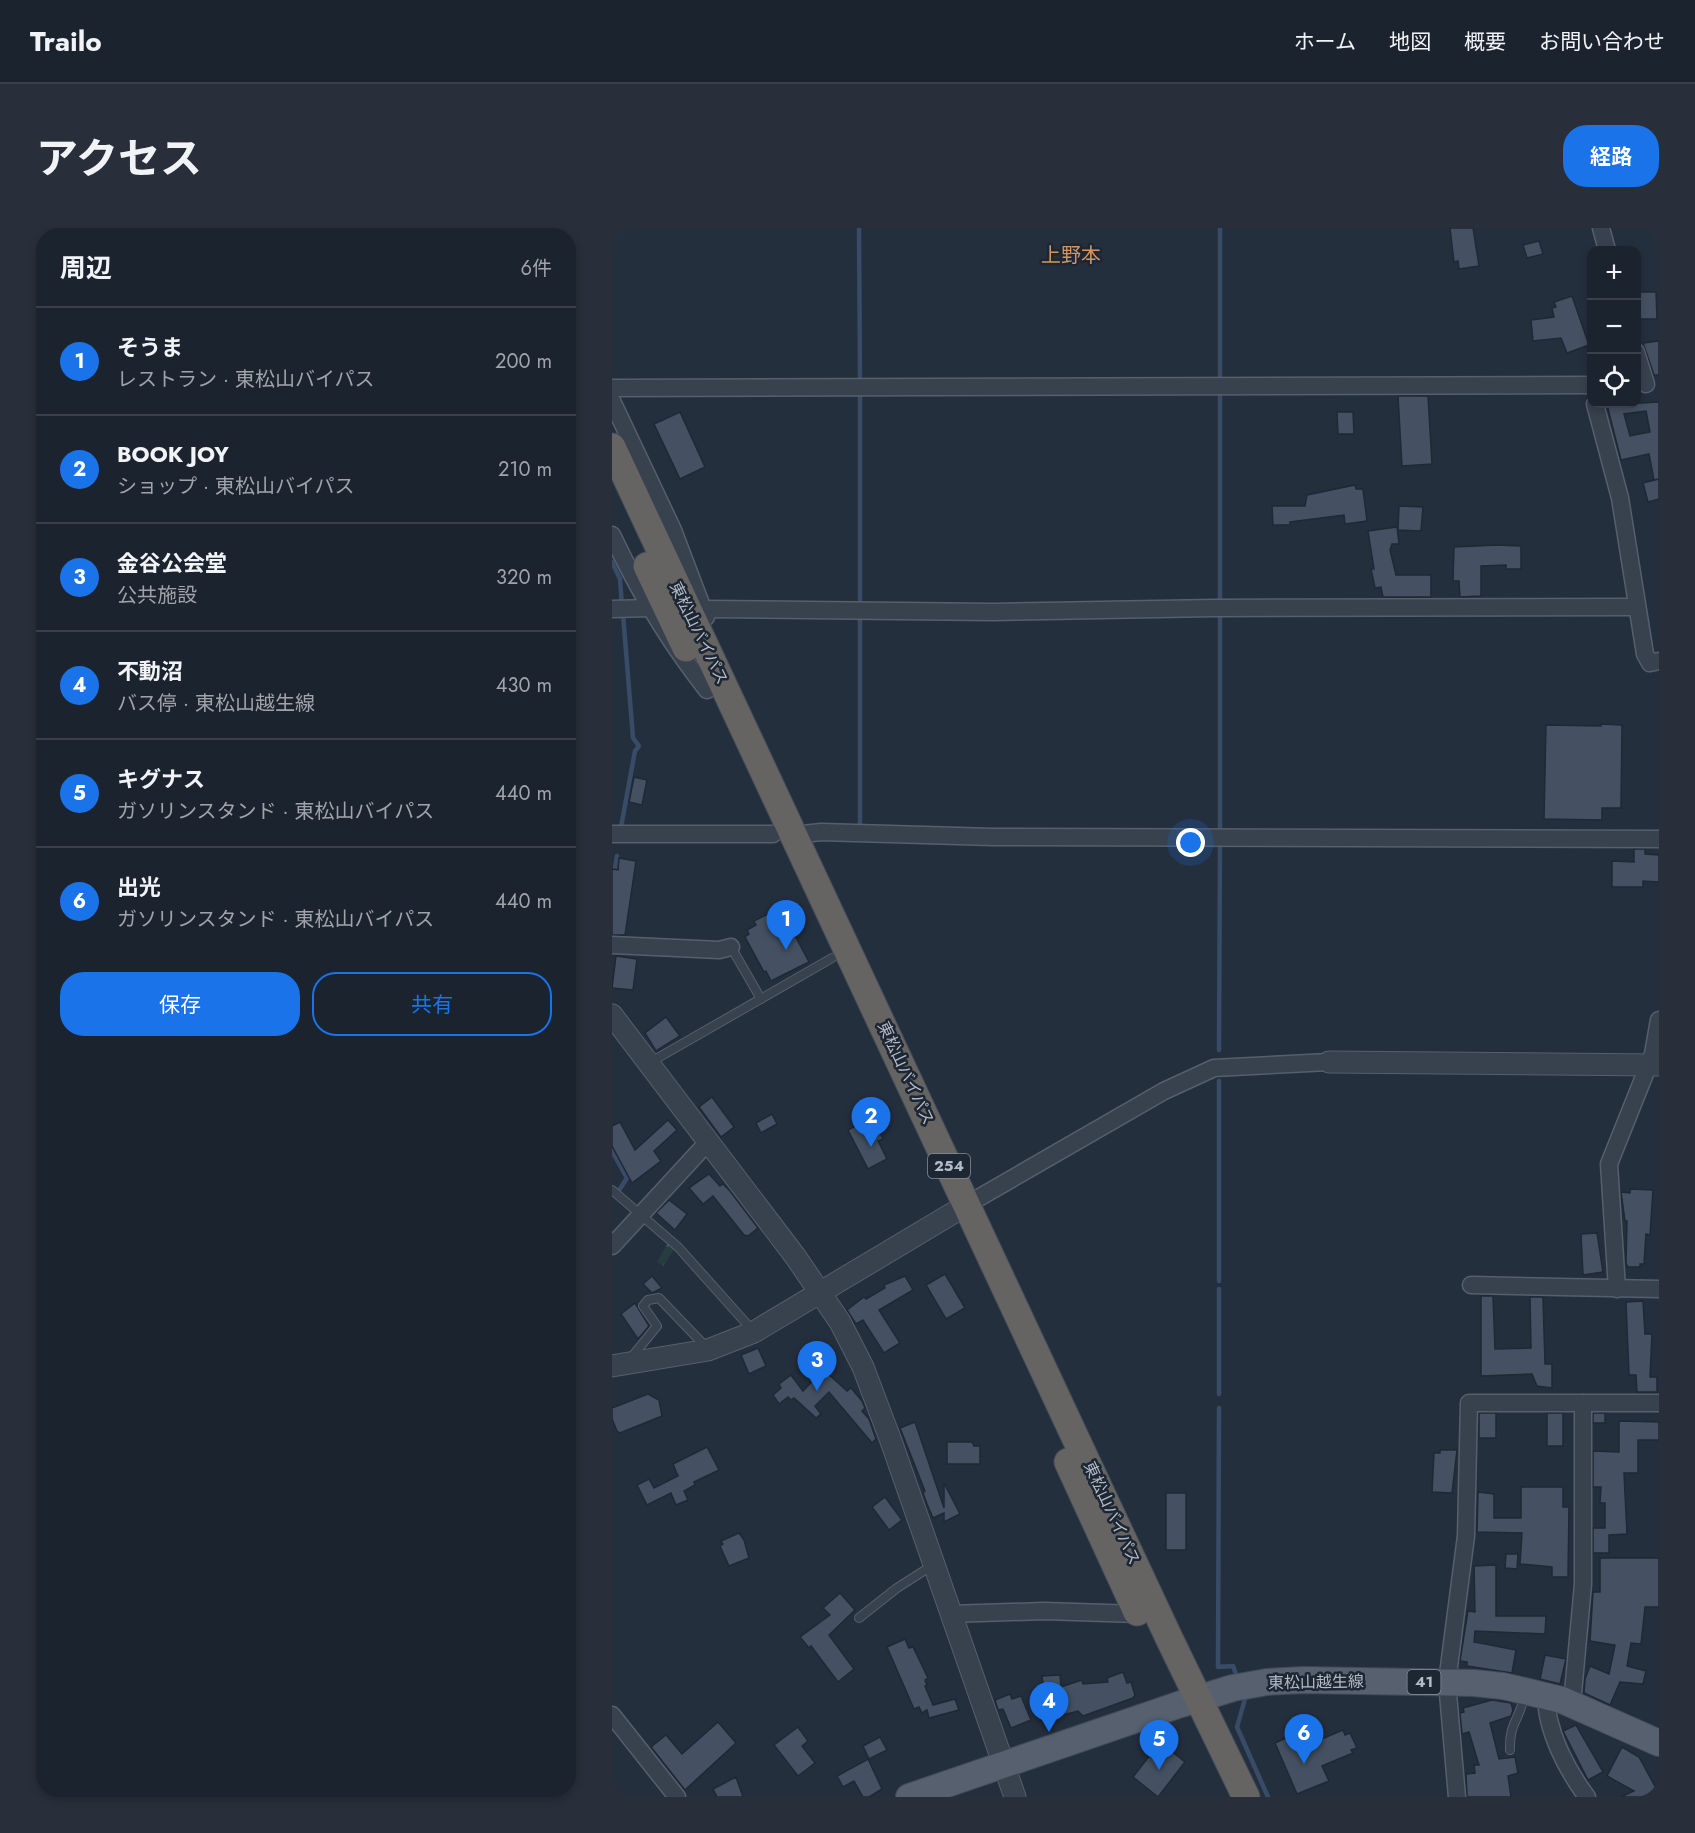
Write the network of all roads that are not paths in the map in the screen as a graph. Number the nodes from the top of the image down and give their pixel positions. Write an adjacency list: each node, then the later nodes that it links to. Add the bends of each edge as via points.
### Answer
1 (1601, 228): 2 (street)
2 (1606, 246)
3 (1637, 354): 4 (street)
4 (1647, 384)
5 (1587, 386): 6 (street)
6 (612, 388)
7 (612, 401): 15 (street, via 673,530)
8 (1596, 408): 12 (street, via 1620,498)
9 (612, 447): 11 (highway, 東松山バイパス / 254)
10 (612, 491): 11 (highway, 東松山バイパス / 254)
11 (633, 537): 13 (street); 16 (highway, 東松山バイパス / 254); 18 (highway, 東松山バイパス / 254)
12 (1636, 607): 15 (street, via 993,612); 17 (street, via 1645,654 1650,663)
13 (651, 608): 14 (street); 18 (street)
14 (612, 609)
15 (705, 609): 16 (street)
16 (713, 661): 20 (highway, 東松山バイパス / 254)
17 (1659, 661)
18 (707, 690): 20 (highway, 東松山バイパス / 254)
19 (612, 834): 20 (street)
20 (784, 835): 21 (street, via 821,832 993,837); 24 (highway, 東松山バイパス / 254); 33 (highway, 東松山バイパス / 254)
21 (1659, 839)
22 (612, 945): 23 (street, via 719,950)
23 (731, 947): 25 (lane)
24 (832, 958): 25 (lane); 33 (highway, 東松山バイパス / 254)
25 (761, 999): 29 (lane)
26 (612, 1015): 29 (street)
27 (1659, 1020): 30 (street)
28 (1329, 1062): 30 (street); 33 (street, via 1214,1068 1164,1091)
29 (649, 1063): 31 (street)
30 (1654, 1065): 37 (street, via 1610,1164)
31 (707, 1143): 34 (street); 39 (street)
32 (612, 1190): 34 (lane)
33 (960, 1208): 39 (street); 47 (highway, 東松山バイパス / 254); 51 (highway, 東松山バイパス / 254)
34 (642, 1214): 35 (street); 40 (lane, via 678,1246)
35 (612, 1246)
36 (1471, 1286): 37 (street)
37 (1617, 1289): 38 (street)
38 (1659, 1289)
39 (821, 1292): 40 (street); 45 (street, via 867,1377)
40 (754, 1332): 41 (street)
41 (708, 1350): 42 (street); 42 (lane, via 659,1298 648,1300 643,1306 657,1326)
42 (619, 1365)
43 (1659, 1402): 44 (street)
44 (1583, 1403): 49 (street, via 1469,1402 1466,1536); 52 (street, via 1583,1584)
45 (933, 1565): 46 (street); 48 (lane)
46 (950, 1614): 47 (street); 56 (street)
47 (1138, 1614): 51 (highway, 東松山バイパス / 254)
48 (859, 1618)
49 (1447, 1683): 50 (main road, 東松山越生線 / 41, via 1474,1683); 51 (main road, 東松山越生線 / 41, via 1268,1682); 62 (street)
50 (1536, 1693): 52 (main road, 東松山越生線 / 41); 55 (lane, via 1510,1728); 63 (street, via 1546,1707 1574,1780)
51 (1191, 1702): 56 (main road, 東松山越生線 / 41); 60 (highway, 東松山バイパス / 254); 61 (highway, 東松山バイパス / 254)
52 (1572, 1704): 54 (main road, 東松山越生線 / 41)
53 (612, 1715): 57 (street)
54 (1659, 1743)
55 (1510, 1750)
56 (1005, 1763): 58 (main road, 東松山越生線 / 41); 59 (street)
57 (677, 1797)
58 (909, 1797)
59 (1015, 1797)
60 (1226, 1797)
61 (1246, 1797)
62 (1457, 1797)
63 (1587, 1797)

